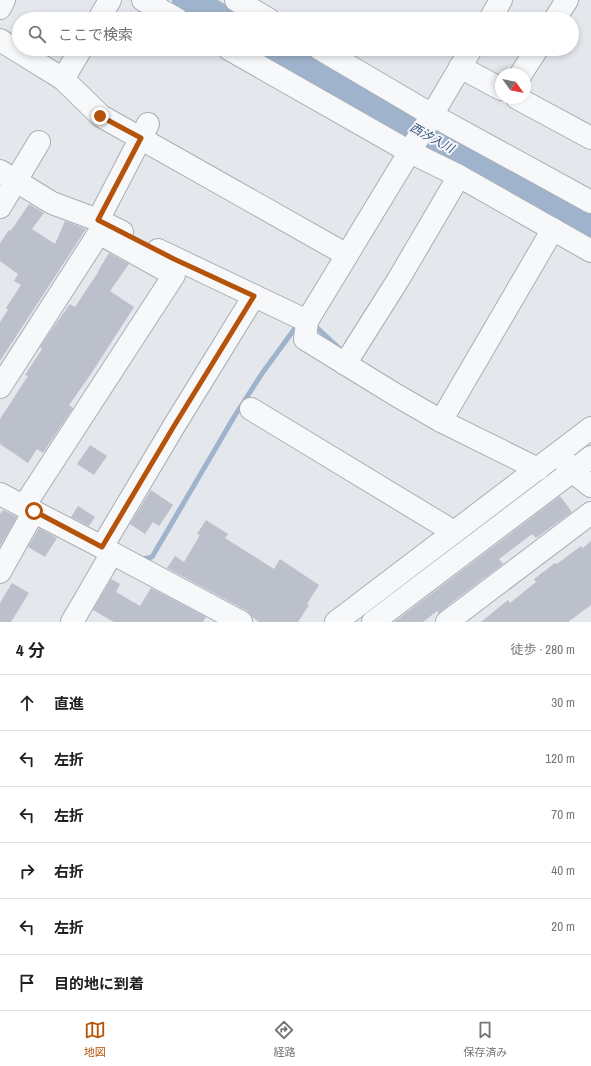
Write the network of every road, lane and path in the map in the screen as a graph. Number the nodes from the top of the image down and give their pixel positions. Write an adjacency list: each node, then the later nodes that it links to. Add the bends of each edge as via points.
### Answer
1 (4, 0): 7 (street)
2 (110, 0): 8 (street)
3 (143, 0): 9 (street)
4 (236, 0): 10 (street)
5 (501, 0): 11 (street)
6 (567, 0): 12 (street)
7 (0, 8)
8 (103, 12)
9 (164, 12)
10 (256, 12)
11 (494, 12)
12 (559, 12)
13 (0, 40): 14 (street)
14 (12, 47)
15 (26, 56): 22 (street)
16 (77, 56): 22 (street)
17 (241, 56): 29 (street)
18 (332, 56): 25 (street)
19 (533, 56): 21 (street)
20 (465, 58): 23 (street); 25 (street)
21 (525, 68)
22 (63, 79): 26 (street, via 100,116)
23 (495, 84)
24 (528, 104): 27 (street)
25 (432, 115): 29 (street); 32 (street)
26 (144, 131): 34 (street); 37 (street)
27 (591, 138)
28 (39, 142): 30 (street)
29 (410, 152): 31 (street); 37 (street)
30 (8, 176): 33 (street); 34 (street, via 52,203)
31 (458, 176): 35 (street); 40 (street, via 398,280)
32 (591, 202)
33 (0, 207)
34 (98, 220): 38 (street)
35 (553, 229): 36 (street); 43 (street)
36 (591, 252)
37 (347, 255): 39 (street)
38 (254, 296): 39 (street); 54 (street, via 174,426)
39 (306, 330): 40 (street)
40 (345, 364): 43 (street)
41 (0, 387): 51 (street, via 99,233 174,275)
42 (251, 409): 53 (street)
43 (441, 421): 47 (street)
44 (591, 428): 45 (street)
45 (559, 453): 47 (street); 48 (street)
46 (591, 456): 48 (street)
47 (538, 469): 53 (street)
48 (572, 471): 49 (street); 59 (street)
49 (591, 486)
50 (0, 494): 51 (street)
51 (29, 508): 54 (street); 55 (street)
52 (591, 513): 60 (street)
53 (454, 532): 58 (street)
54 (107, 550): 56 (street); 57 (street)
55 (0, 572)
56 (72, 622)
57 (241, 622)
58 (336, 622)
59 (373, 622)
60 (447, 622)

